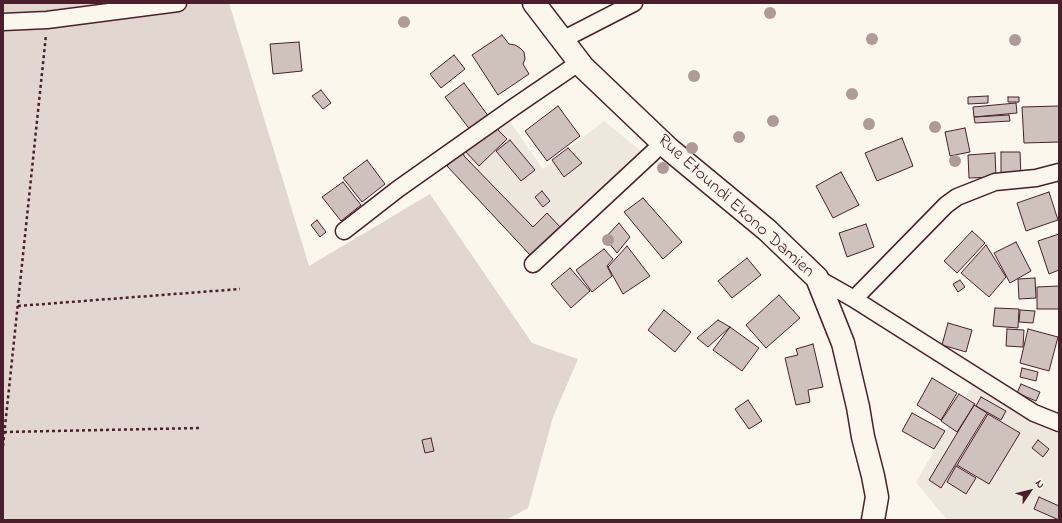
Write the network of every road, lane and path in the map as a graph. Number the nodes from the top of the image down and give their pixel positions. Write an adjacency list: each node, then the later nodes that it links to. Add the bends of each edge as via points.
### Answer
1 (178, 3): 4 (street)
2 (534, 3): 6 (street, Rue Etoundi Ekono Damien)
3 (634, 3): 6 (street)
4 (47, 20): 5 (street); 15 (path)
5 (3, 22)
6 (562, 40): 7 (street, Rue Etoundi Ekono Damien)
7 (580, 62): 8 (street, Rue Etoundi Ekono Damien); 10 (street, via 398,189)
8 (663, 143): 11 (street); 12 (street, Rue Etoundi Ekono Damien, via 767,230)
9 (1059, 172): 14 (street, via 1036,178 995,182 957,196)
10 (344, 231)
11 (533, 264)
12 (817, 278): 14 (street); 20 (street, Rue Etoundi Ekono Damien, via 843,344 874,476 877,497)
13 (240, 289): 15 (path)
14 (854, 299): 16 (street, via 1034,413)
15 (18, 306): 18 (path)
16 (1059, 423)
17 (201, 428): 18 (path)
18 (4, 432): 19 (path)
19 (3, 446)
20 (873, 520)

